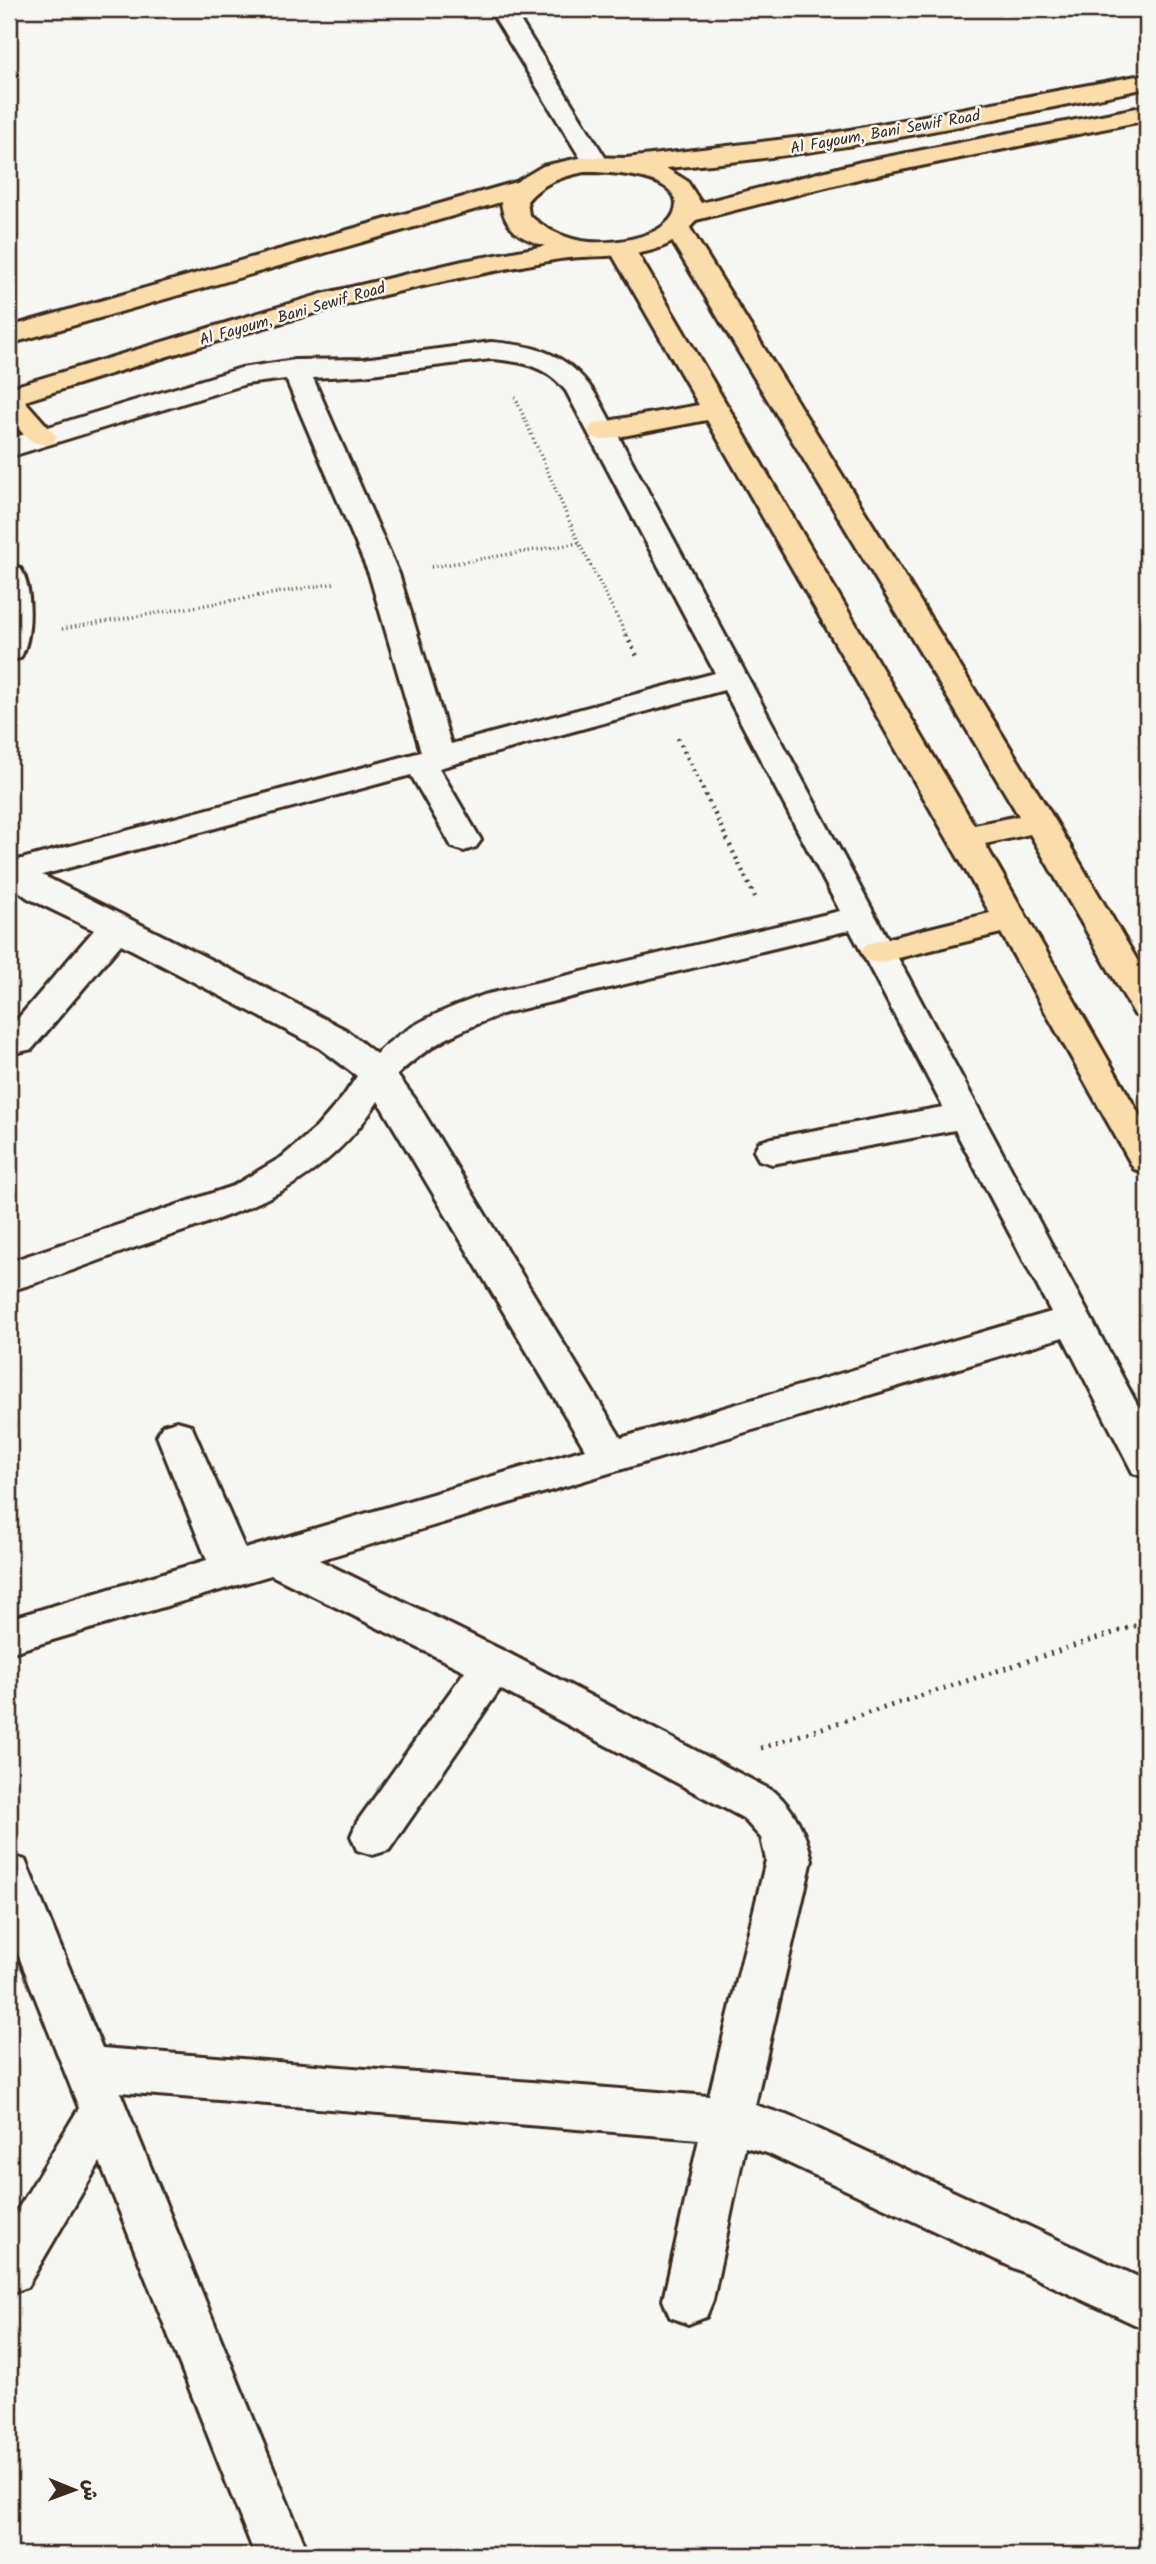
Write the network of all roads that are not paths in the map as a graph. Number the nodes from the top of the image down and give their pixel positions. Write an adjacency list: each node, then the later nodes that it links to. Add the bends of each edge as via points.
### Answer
1 (501, 9): 4 (street)
2 (1147, 81): 4 (main road, Al Fayoum, Bani Sewif Road, via 832,142 729,156)
3 (1147, 113): 6 (main road, Al Fayoum, Bani Sewif Road, via 862,170)
4 (608, 163): 5 (main road, Al Fayoum, Bani Sewif Road, via 549,170); 6 (main road, via 645,168 681,188 688,201)
5 (518, 189): 7 (main road, via 512,204 516,219 552,242); 9 (main road)
6 (682, 221): 8 (main road, Al Fayoum, Bani Sewif Road, via 663,237); 20 (main road)
7 (580, 248): 8 (main road, Al Fayoum, Bani Sewif Road); 11 (main road, Al Fayoum, Bani Sewif Road, via 390,285)
8 (622, 248): 12 (main road)
9 (9, 336)
10 (295, 368): 13 (street, via 364,367 495,351 531,357 561,369 573,381); 14 (street, via 241,376); 19 (street, via 384,574)
11 (9, 398): 14 (main road)
12 (716, 410): 13 (main road); 21 (main road)
13 (602, 432): 18 (street)
14 (43, 437): 15 (street)
15 (9, 448)
16 (9, 574): 17 (street, via 15,609)
17 (11, 644)
18 (733, 678): 19 (street); 24 (street)
19 (429, 760): 22 (street); 23 (street)
20 (1039, 822): 21 (main road); 28 (main road)
21 (965, 838): 25 (main road)
22 (464, 840)
23 (10, 871): 26 (street, via 40,891)
24 (860, 917): 27 (street); 30 (street, via 496,1003 409,1043)
25 (1012, 919): 27 (main road); 33 (main road)
26 (116, 927): 29 (street); 30 (street, via 312,1028)
27 (878, 951): 31 (street)
28 (1147, 1007)
29 (19, 1040)
30 (377, 1073): 34 (street, via 329,1137 295,1166 246,1195); 37 (street)
31 (966, 1115): 32 (street); 35 (street)
32 (772, 1151)
33 (1147, 1160)
34 (9, 1277)
35 (1074, 1319): 37 (street); 38 (street)
36 (177, 1436): 40 (street)
37 (611, 1457): 39 (street)
38 (1147, 1462)
39 (274, 1557): 40 (street); 42 (street)
40 (233, 1569): 41 (street)
41 (9, 1636)
42 (493, 1665): 43 (street); 47 (street, via 758,1805 776,1819 789,1860)
43 (373, 1836)
44 (9, 1874): 45 (street)
45 (23, 1952): 46 (street)
46 (94, 2090): 47 (street, via 671,2112); 48 (street); 51 (street)
47 (727, 2120): 49 (street); 50 (street, via 775,2133)
48 (9, 2270)
49 (688, 2300)
50 (1147, 2306)
51 (282, 2555)

